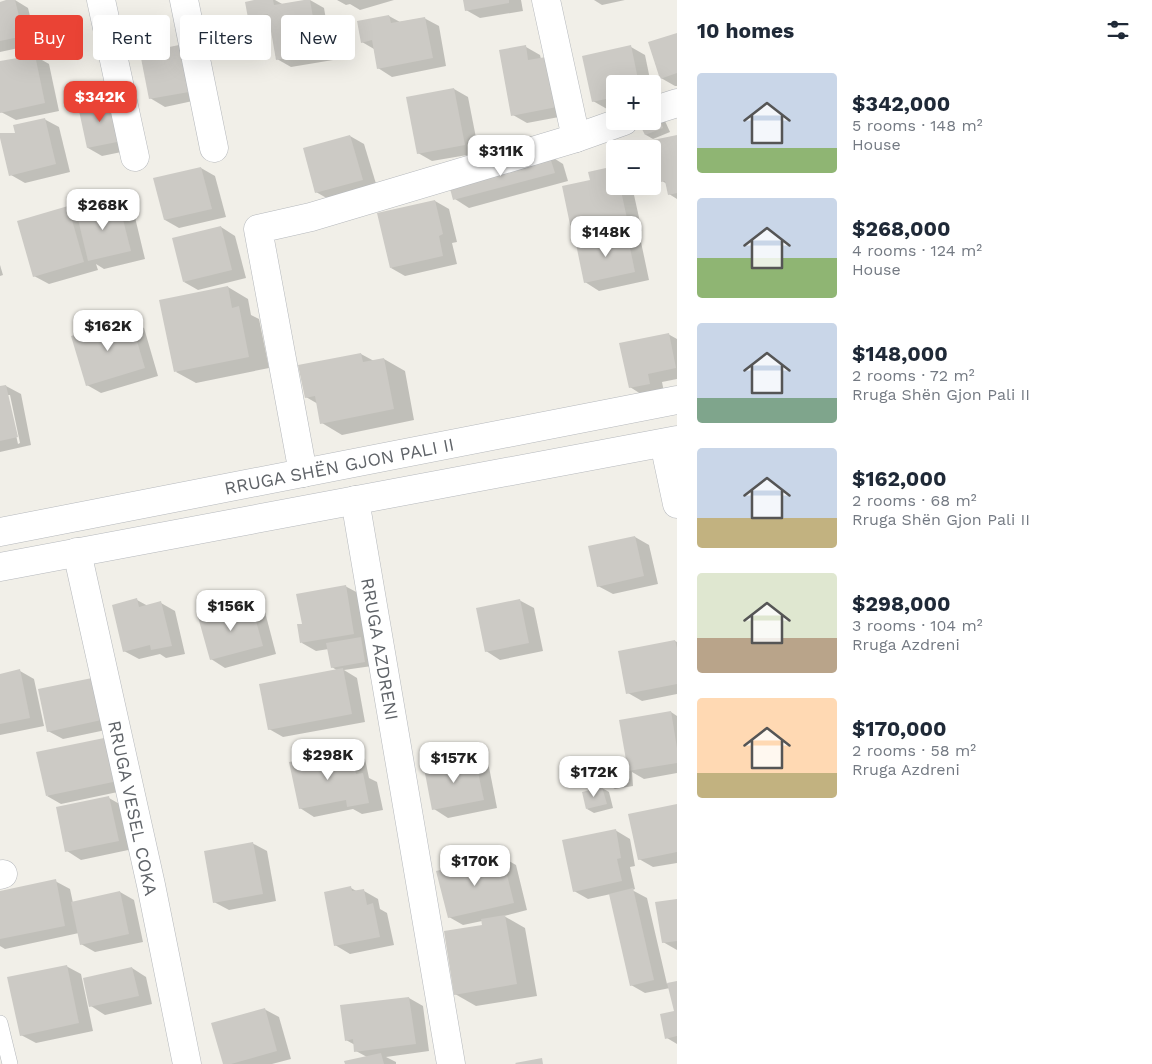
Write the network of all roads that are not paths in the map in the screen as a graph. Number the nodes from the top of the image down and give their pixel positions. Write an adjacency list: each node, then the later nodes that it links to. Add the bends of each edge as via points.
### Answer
1 (101, 0): 9 (street)
2 (184, 0): 8 (street)
3 (546, 0): 7 (street)
4 (677, 103): 5 (street)
5 (661, 108)
6 (606, 127): 7 (street)
7 (576, 138): 12 (street, via 311,217 258,229)
8 (214, 148)
9 (135, 157)
10 (677, 400): 12 (street, RRUGA SHËN GJON PALI II)
11 (670, 441): 13 (street, RRUGA SHËN GJON PALI II); 14 (street)
12 (303, 473): 15 (street, RRUGA SHËN GJON PALI II)
13 (355, 500): 16 (street, RRUGA SHËN GJON PALI II); 21 (street, RRUGA AZDRENI)
14 (677, 504)
15 (0, 532)
16 (77, 552): 17 (street, RRUGA SHËN GJON PALI II); 20 (street, RRUGA VESEL COKA, via 151,884)
17 (0, 567)
18 (0, 1023): 19 (lane)
19 (10, 1064)
20 (187, 1064)
21 (451, 1064)

